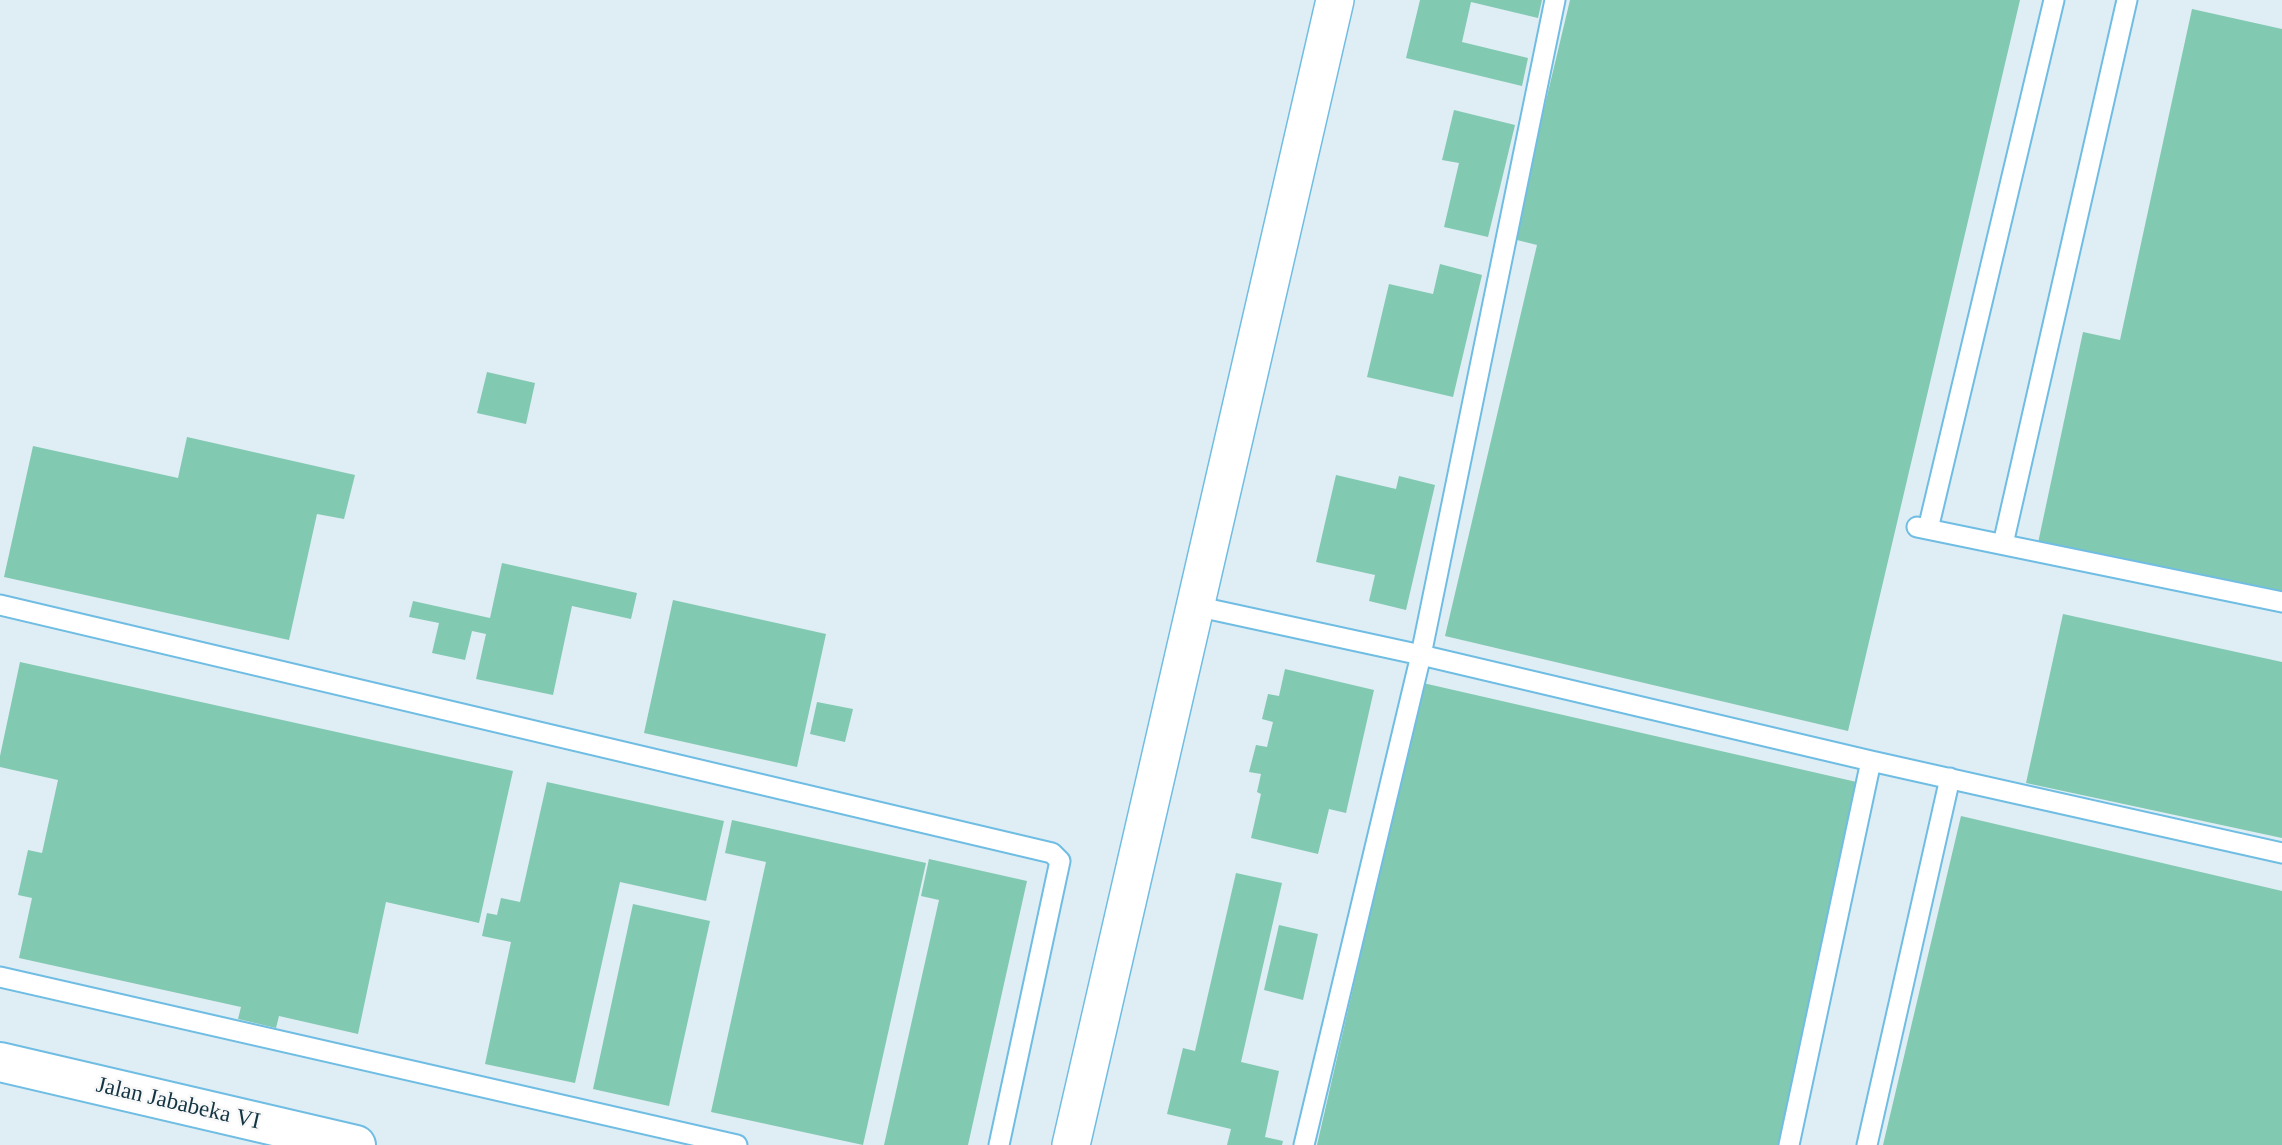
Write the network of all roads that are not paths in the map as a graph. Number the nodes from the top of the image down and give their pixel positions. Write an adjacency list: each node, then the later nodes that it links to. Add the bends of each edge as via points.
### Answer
1 (1335, 0): 8 (street)
2 (1555, 0): 9 (lane)
3 (2054, 0): 5 (lane, via 1922,528)
4 (2127, 0): 5 (lane)
5 (2003, 544): 6 (lane)
6 (2282, 602)
7 (0, 606): 17 (lane, via 1052,853 1060,861)
8 (1195, 606): 9 (lane); 18 (street)
9 (1421, 655): 10 (lane); 19 (lane)
10 (1871, 761): 11 (lane); 20 (lane)
11 (1950, 778): 12 (lane); 21 (lane)
12 (2282, 853)
13 (0, 977): 16 (lane)
14 (0, 1062): 15 (street, Jalan Jababeka VI)
15 (356, 1145)
16 (737, 1145)
17 (999, 1145)
18 (1071, 1145)
19 (1304, 1145)
20 (1789, 1145)
21 (1867, 1145)

